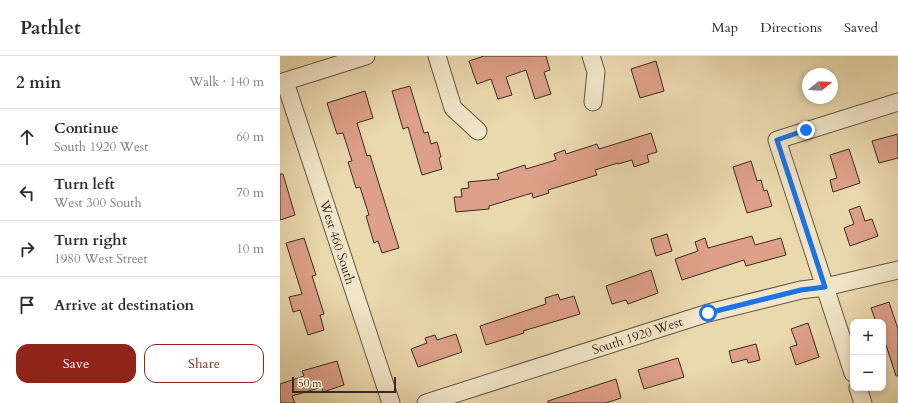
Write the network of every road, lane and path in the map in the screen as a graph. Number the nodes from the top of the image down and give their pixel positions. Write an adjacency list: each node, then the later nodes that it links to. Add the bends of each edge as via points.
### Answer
1 (366, 56): 4 (street)
2 (436, 56): 7 (street, via 453,108)
3 (591, 56): 5 (street, via 596,72)
4 (283, 82): 13 (street, West 460 South)
5 (592, 102)
6 (898, 102): 9 (street, via 777,140)
7 (478, 131)
8 (898, 270): 9 (street, South 1920 West)
9 (825, 287): 10 (street); 12 (street, South 1920 West, via 801,290 708,313)
10 (850, 364)
11 (859, 391): 15 (street)
12 (471, 396): 14 (street, South 1920 West)
13 (391, 403)
14 (426, 403)
15 (863, 403)

